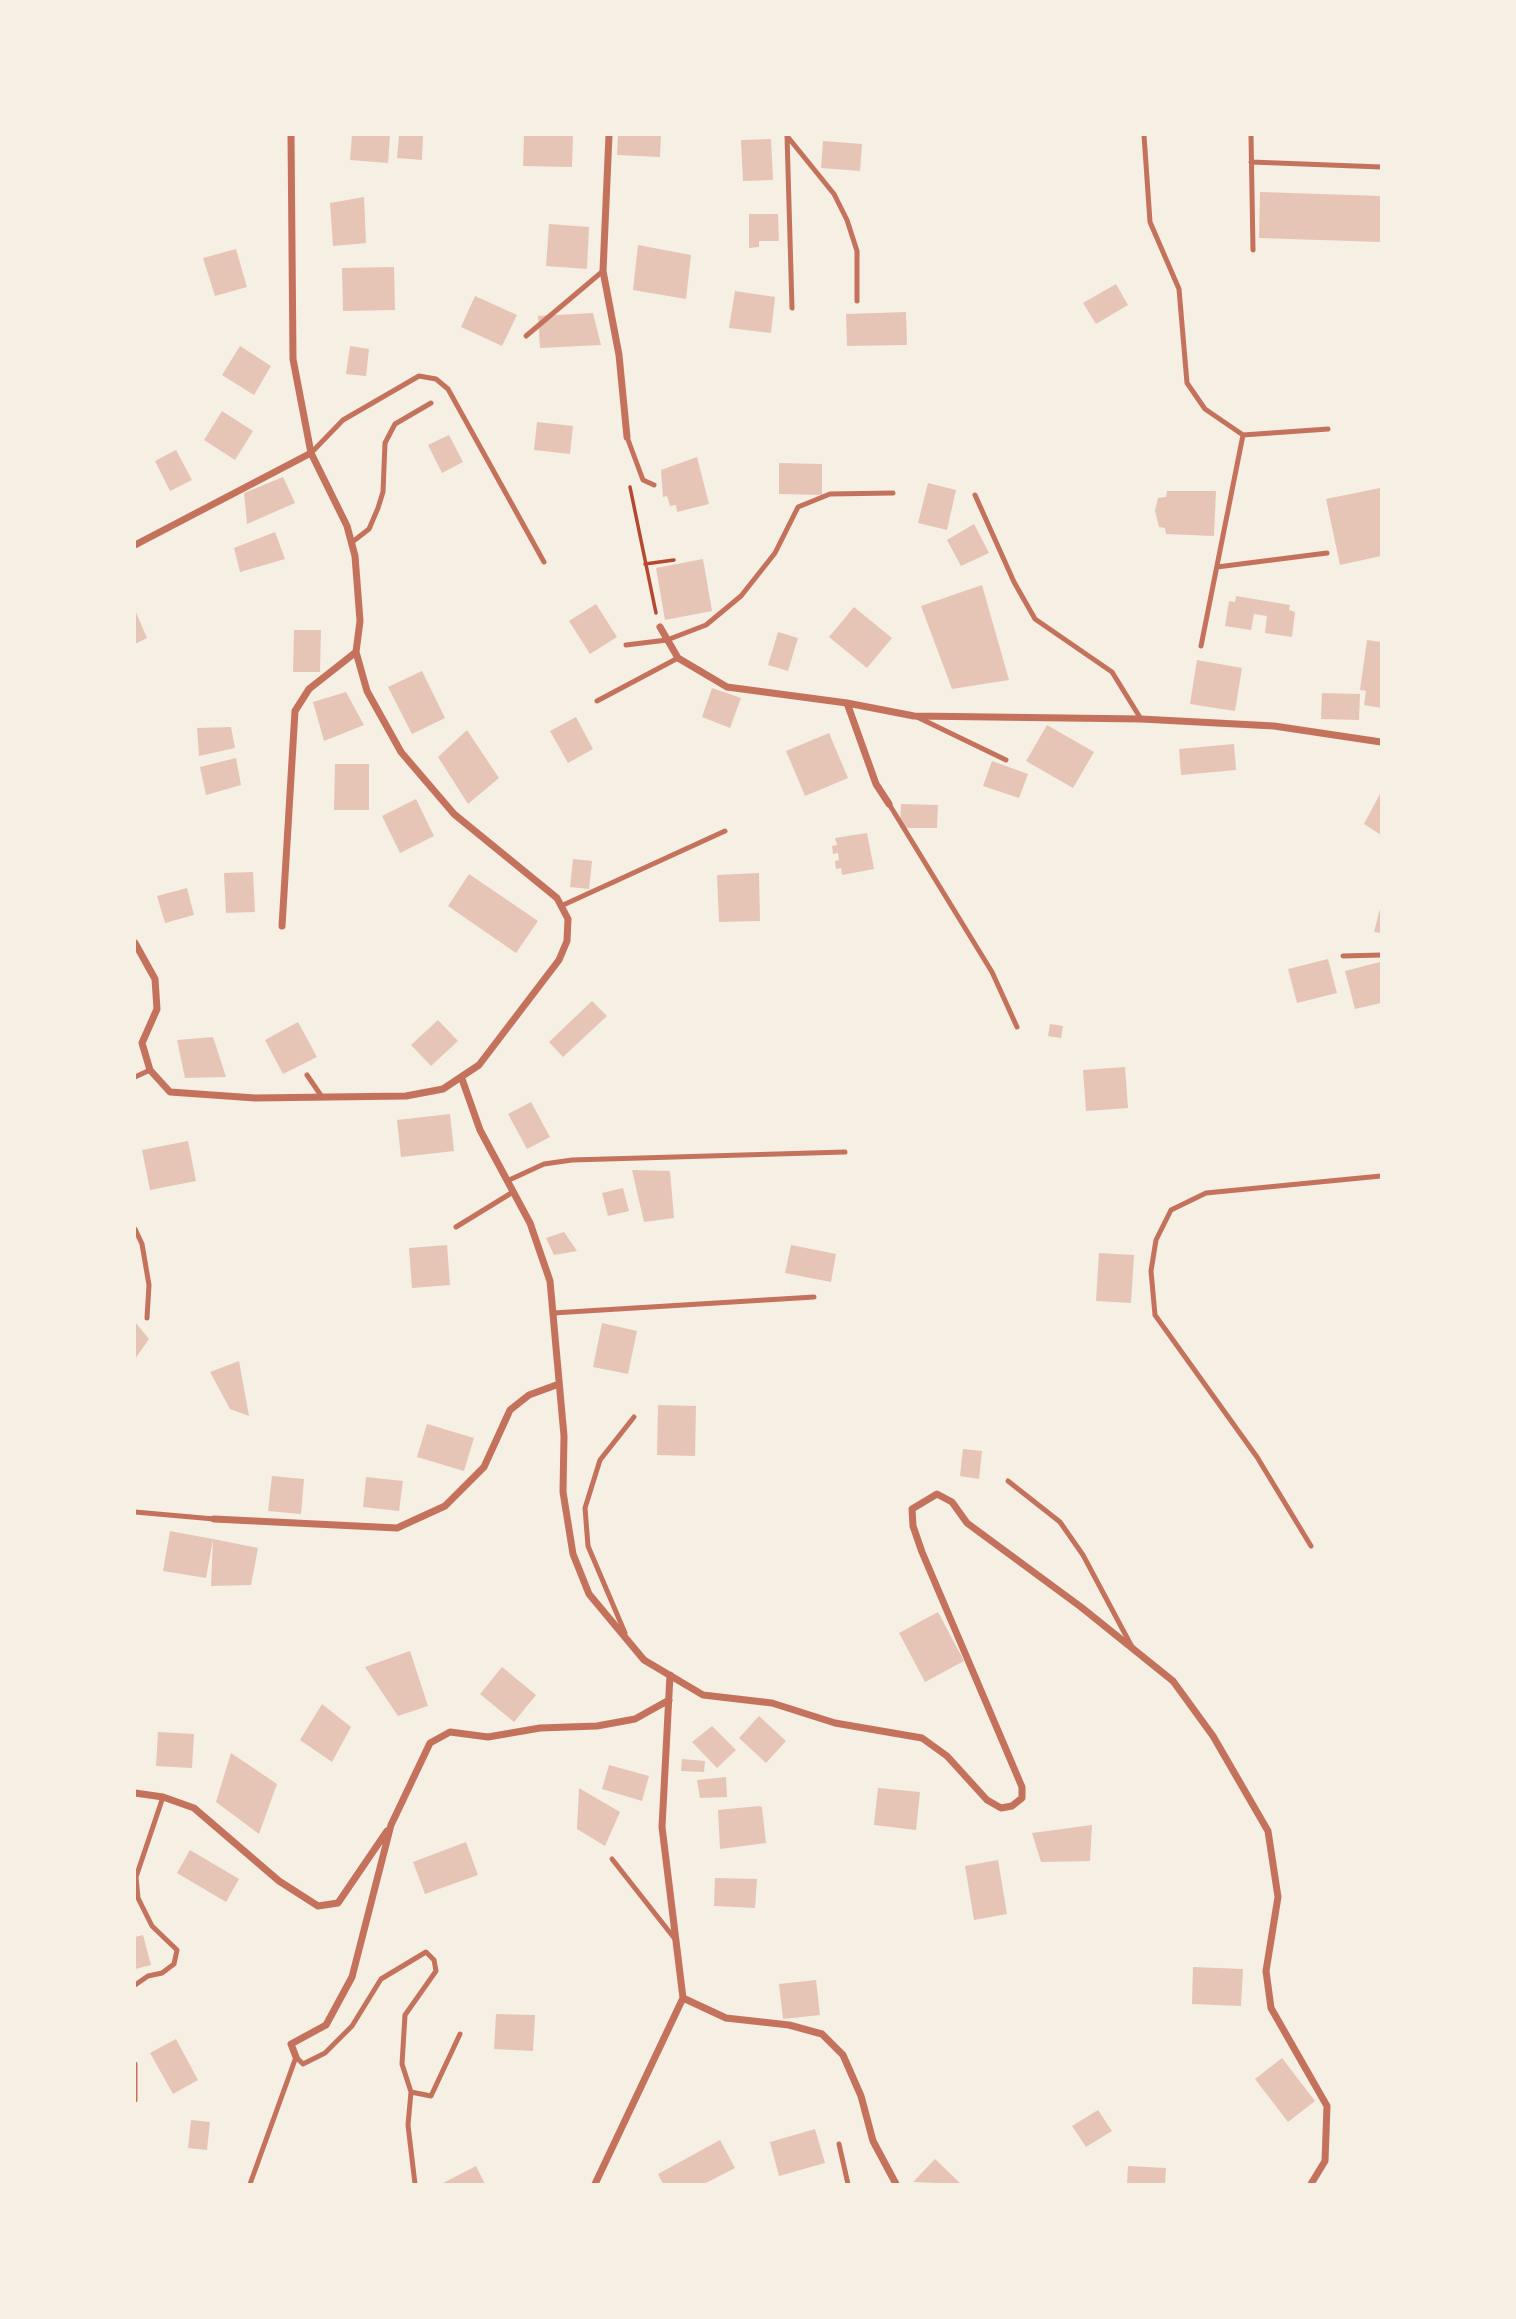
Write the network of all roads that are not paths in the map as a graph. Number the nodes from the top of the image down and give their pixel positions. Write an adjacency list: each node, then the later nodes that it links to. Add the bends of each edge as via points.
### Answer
1 (291, 135): 17 (street, via 293,359)
2 (609, 135): 9 (street)
3 (787, 135): 10 (lane, via 834,194 847,220 857,251); 11 (lane)
4 (1144, 135): 15 (lane, via 1150,222 1179,289 1187,383 1205,409)
5 (1251, 135): 6 (lane)
6 (1251, 162): 7 (lane); 8 (lane)
7 (1381, 167)
8 (1253, 250)
9 (603, 271): 12 (lane); 16 (street, via 619,355)
10 (857, 301)
11 (792, 308)
12 (526, 336)
13 (431, 403): 21 (lane, via 395,424 385,443 379,508 369,528)
14 (1328, 429): 15 (lane)
15 (1243, 435): 25 (lane)
16 (627, 437): 18 (lane, via 643,480)
17 (311, 453): 21 (street); 22 (street); 24 (lane, via 343,419 419,376 436,379 449,389)
18 (654, 485)
19 (893, 493): 27 (lane, via 830,494 799,507 775,553 741,596 706,625)
20 (975, 495): 35 (lane, via 1035,619 1112,672)
21 (352, 543): 30 (street, via 360,621)
22 (135, 545)
23 (1327, 553): 25 (lane)
24 (544, 562)
25 (1217, 567): 29 (lane)
26 (660, 627): 27 (street)
27 (667, 640): 28 (lane); 31 (street)
28 (626, 645)
29 (1201, 646)
30 (356, 652): 40 (street, via 367,691 401,752 454,814); 41 (street, via 309,689 295,711)
31 (678, 658): 32 (lane); 33 (street, via 727,687)
32 (597, 701)
33 (847, 703): 34 (street); 38 (street, via 876,784)
34 (914, 716): 35 (street); 37 (lane)
35 (1141, 719): 36 (street, via 1274,726)
36 (1381, 742)
37 (1006, 760)
38 (889, 804): 45 (lane, via 992,972)
39 (725, 831): 40 (lane)
40 (561, 906): 49 (street, via 568,919 567,941 559,960 479,1065)
41 (282, 926)
42 (135, 943): 46 (street, via 155,979 157,1009 142,1043)
43 (1381, 955): 44 (lane)
44 (1343, 956)
45 (1017, 1027)
46 (150, 1070): 48 (lane); 50 (street, via 170,1092)
47 (307, 1075): 50 (lane)
48 (135, 1077)
49 (462, 1079): 50 (street, via 443,1089 405,1096); 53 (street, via 480,1130)
50 (322, 1097)
51 (845, 1152): 53 (lane, via 572,1160 544,1164)
52 (1381, 1176): 65 (lane, via 1206,1193 1171,1210 1156,1240 1151,1271 1155,1315 1256,1457)
53 (507, 1181): 54 (street)
54 (513, 1192): 55 (lane); 58 (street, via 530,1223 550,1281)
55 (456, 1227)
56 (135, 1229): 59 (lane, via 149,1285)
57 (814, 1297): 58 (lane)
58 (553, 1314): 60 (street)
59 (147, 1318)
60 (559, 1384): 64 (street, via 529,1395 510,1410 484,1467 445,1506 397,1528); 66 (street, via 563,1492 573,1554 589,1594)
61 (634, 1417): 66 (lane, via 600,1460 585,1508 588,1546)
62 (1009, 1481): 67 (lane, via 1060,1522)
63 (135, 1512): 64 (lane)
64 (214, 1519)
65 (1311, 1546)
66 (629, 1641): 68 (street, via 644,1660)
67 (1133, 1648): 68 (street, via 967,1523 952,1502 937,1494 912,1509 913,1525 1022,1787 1022,1798 1012,1806 1001,1808 987,1800 947,1756 922,1738 835,1723 772,1703 702,1695); 88 (street, via 1173,1681 1227,1758 1268,1832 1278,1897 1266,1971 1271,2008 1327,2106 1325,2161)
68 (670, 1675): 69 (street)
69 (669, 1700): 72 (street, via 635,1719 597,1726 540,1728 488,1737 450,1732 430,1743); 74 (street, via 663,1827)
70 (135, 1793): 71 (street)
71 (163, 1797): 72 (street, via 194,1808 279,1881 318,1906 338,1903); 75 (lane, via 136,1877 138,1898 152,1926 177,1950 174,1964)
72 (391, 1825): 78 (street, via 352,1977 326,2025 292,2044)
73 (612, 1859): 74 (lane)
74 (677, 1941): 76 (street)
75 (135, 1985)
76 (683, 1998): 85 (street); 87 (street, via 726,2018 822,2034 843,2055 873,2141)
77 (460, 2034): 80 (lane, via 431,2096)
78 (296, 2057): 80 (lane, via 303,2064 325,2053 352,2026 381,1979 426,1952 436,1971 405,2015 402,2064); 83 (lane)
79 (135, 2064): 81 (lane)
80 (411, 2092): 84 (lane, via 408,2125)
81 (135, 2100)
82 (839, 2144): 86 (lane)
83 (250, 2184)
84 (415, 2184)
85 (595, 2184)
86 (848, 2184)
87 (895, 2184)
88 (1311, 2184)

